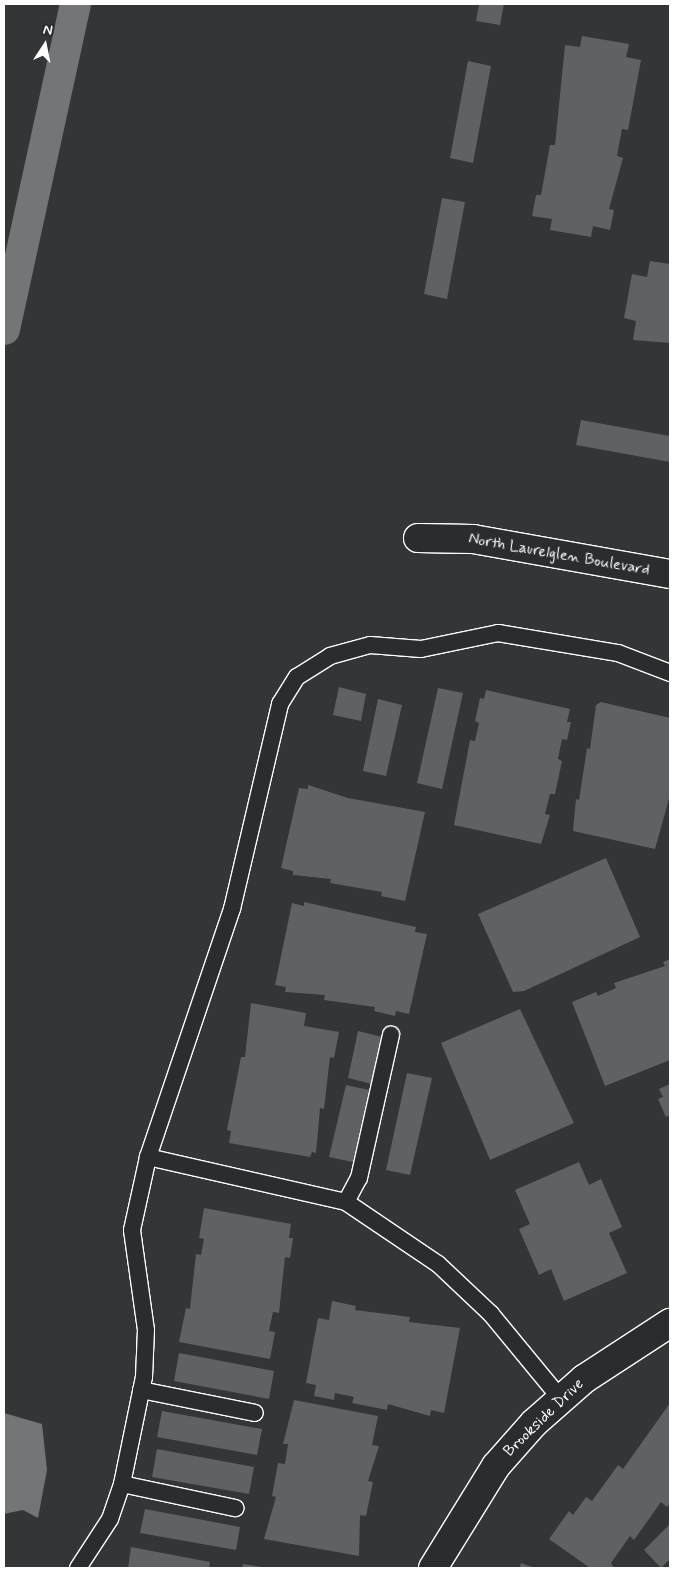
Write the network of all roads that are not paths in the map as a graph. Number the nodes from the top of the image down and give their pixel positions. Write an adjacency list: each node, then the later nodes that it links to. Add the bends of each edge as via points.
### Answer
1 (418, 538): 2 (street, North Laurelglen Boulevard, via 473,538)
2 (670, 574)
3 (670, 673): 5 (lane, via 618,653 498,633 421,649 370,645 330,656 297,677 280,704 232,909)
4 (391, 1035): 6 (lane, via 359,1178)
5 (148, 1157): 6 (lane); 8 (lane, via 132,1230 146,1330)
6 (346, 1202): 9 (lane, via 438,1264 491,1314)
7 (670, 1323): 9 (street, Brookside Drive, via 630,1346)
8 (141, 1390): 10 (lane); 11 (lane)
9 (562, 1399): 14 (street, Brookside Drive, via 496,1466)
10 (255, 1413)
11 (122, 1484): 12 (lane); 13 (lane, via 110,1519)
12 (235, 1508)
13 (78, 1568)
14 (433, 1568)

